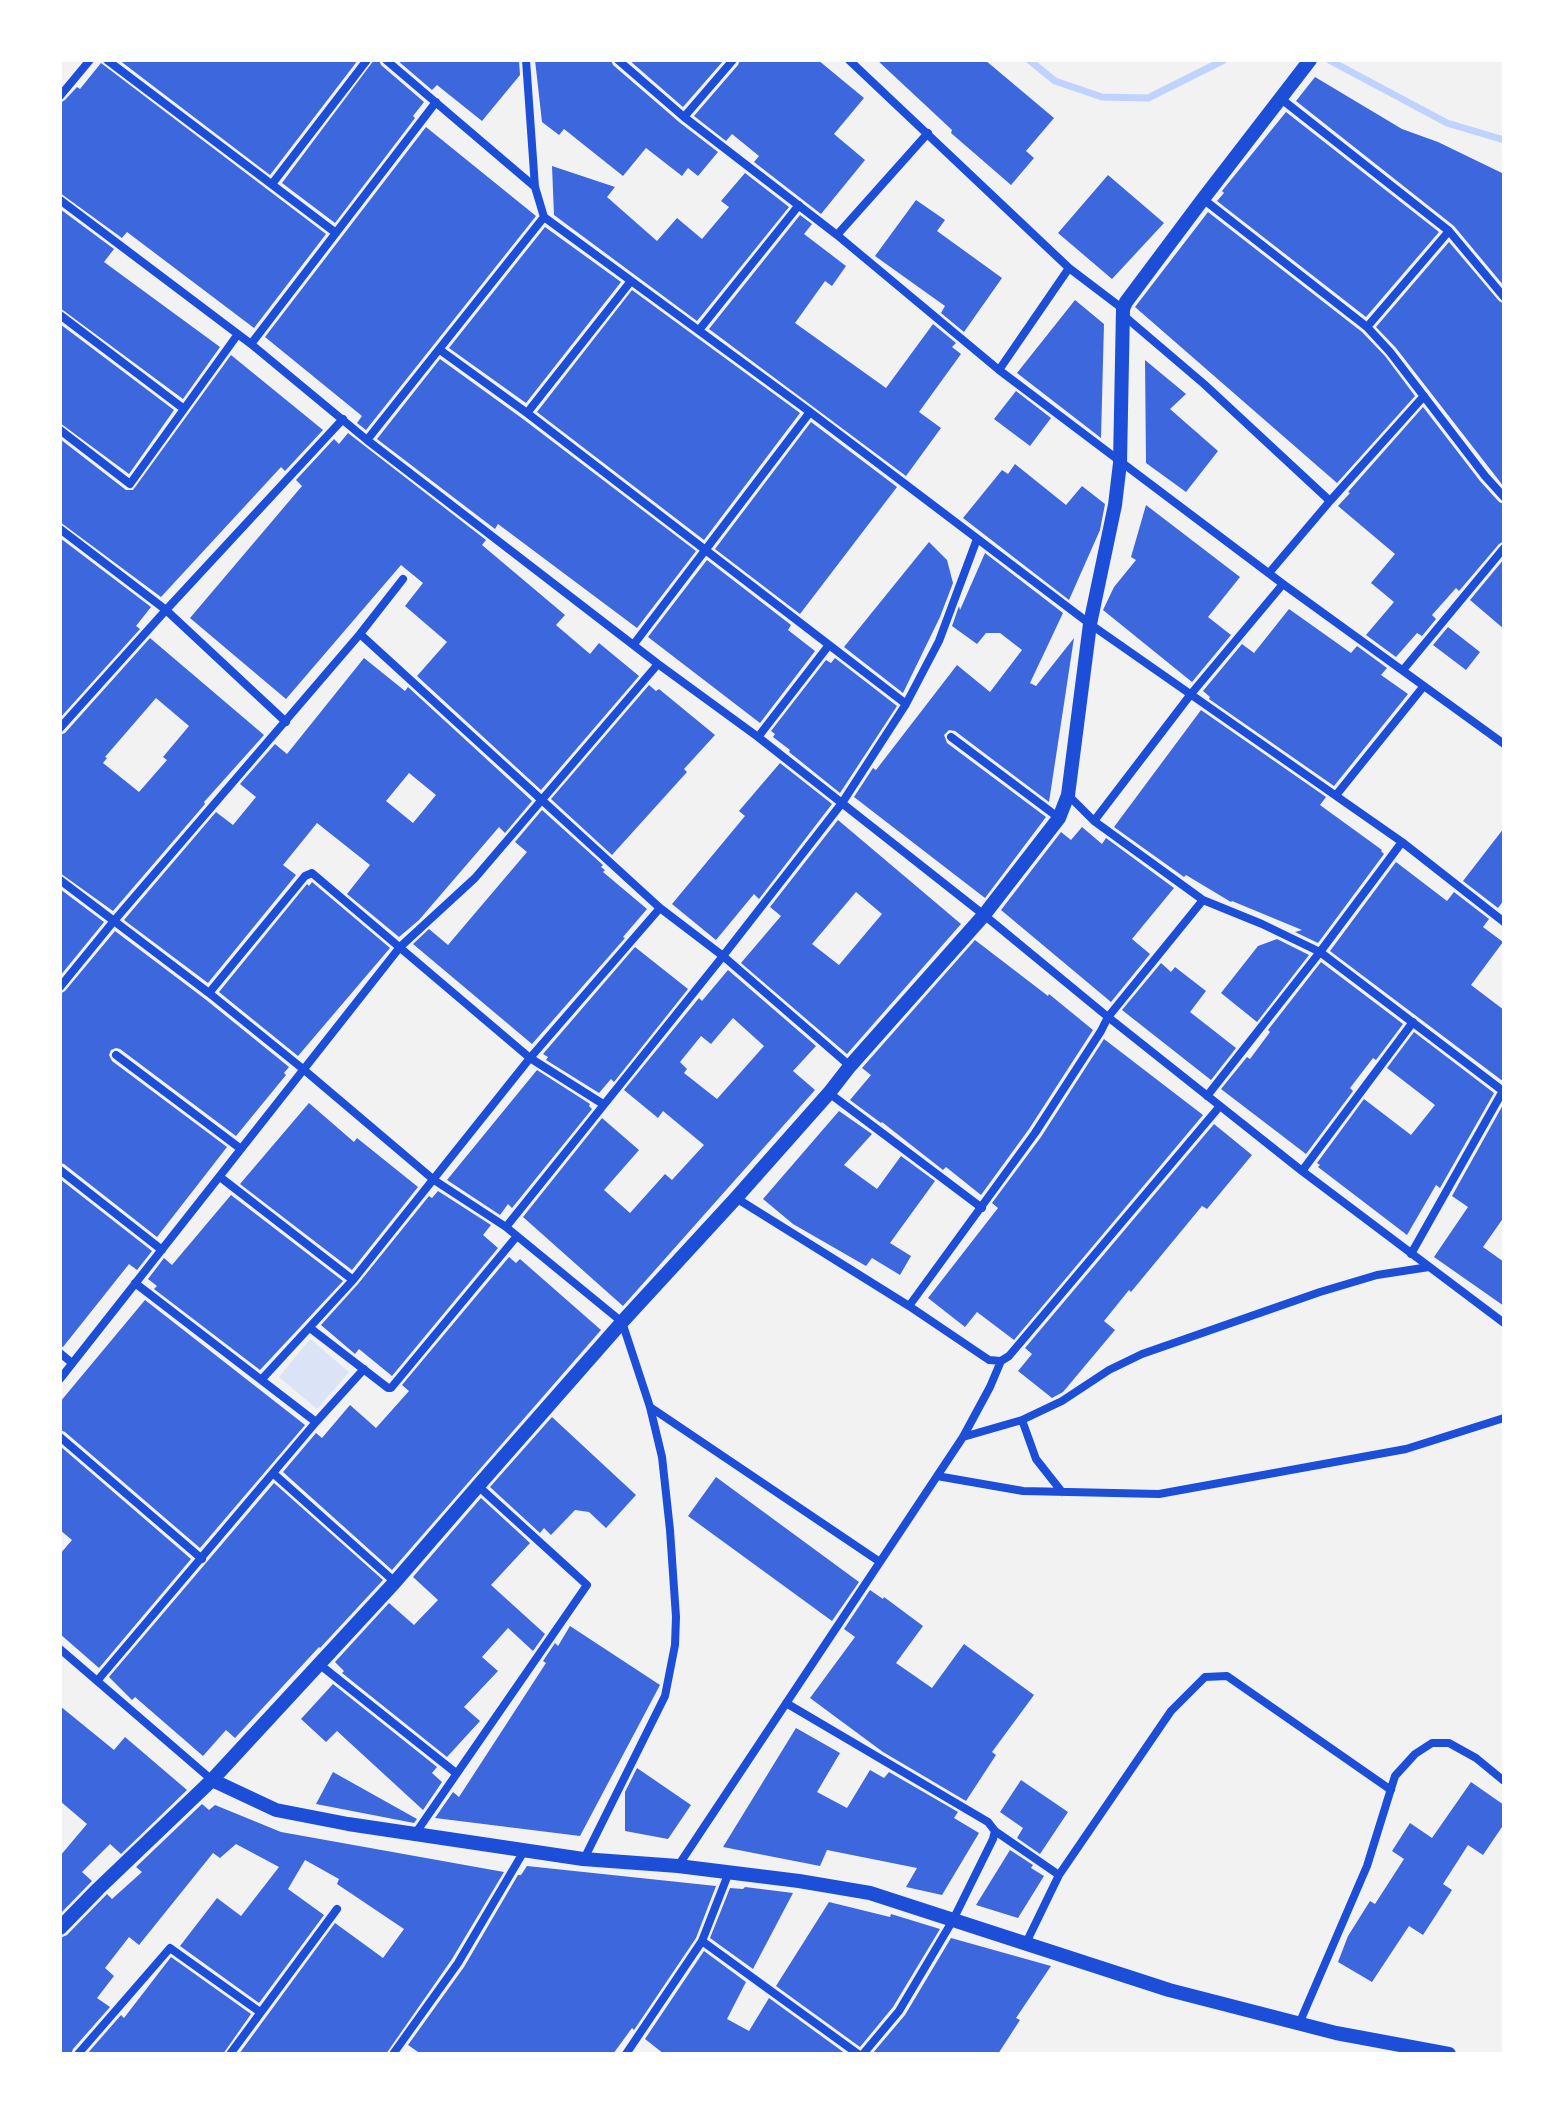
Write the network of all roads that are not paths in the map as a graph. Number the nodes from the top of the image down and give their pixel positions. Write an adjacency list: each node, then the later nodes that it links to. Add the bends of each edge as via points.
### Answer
1 (90, 60): 10 (street)
2 (107, 60): 15 (street)
3 (367, 60): 15 (street)
4 (386, 60): 12 (street)
5 (526, 60): 16 (street)
6 (618, 60): 13 (street)
7 (733, 60): 13 (street)
8 (849, 60): 14 (street)
9 (1307, 64): 11 (street)
10 (60, 96)
11 (1280, 98): 17 (street); 21 (street)
12 (436, 102): 16 (street); 22 (street)
13 (684, 117): 19 (street)
14 (928, 133): 23 (street); 24 (street)
15 (272, 184): 22 (street)
16 (535, 187): 20 (street)
17 (1203, 199): 27 (street); 29 (street)
18 (60, 200): 31 (street)
19 (799, 205): 23 (street); 30 (street)
20 (544, 217): 25 (street); 33 (street)
21 (1449, 231): 26 (street); 29 (street)
22 (336, 233): 32 (street)
23 (837, 235): 34 (street)
24 (1069, 268): 27 (street); 34 (street)
25 (631, 281): 30 (street); 38 (street)
26 (1504, 297)
27 (1122, 312): 42 (street); 44 (street)
28 (60, 315): 36 (street)
29 (1367, 327): 35 (street)
30 (699, 330): 37 (street)
31 (238, 334): 32 (street); 36 (street)
32 (251, 344): 39 (street)
33 (440, 350): 38 (street); 41 (street)
34 (999, 370): 42 (street)
35 (1424, 396): 43 (street); 44 (street)
36 (184, 409): 40 (street, via 130,484)
37 (810, 412): 46 (street); 48 (street)
38 (527, 413): 48 (street)
39 (343, 419): 41 (street); 52 (street)
40 (60, 430)
41 (367, 440): 55 (street)
42 (1120, 463): 49 (street); 53 (street)
43 (1504, 497)
44 (1330, 501): 49 (street)
45 (60, 529): 52 (street)
46 (977, 539): 53 (street); 61 (street, via 939,641)
47 (1504, 548): 58 (street)
48 (705, 550): 55 (street); 56 (street)
49 (1269, 573): 51 (street)
50 (403, 579): 54 (street)
51 (1283, 584): 58 (street); 60 (street)
52 (166, 610): 62 (street); 63 (street)
53 (1090, 624): 60 (street); 68 (street)
54 (360, 634): 62 (street); 69 (street)
55 (634, 644): 57 (street)
56 (829, 645): 61 (street); 64 (street)
57 (658, 664): 64 (street); 69 (street)
58 (1403, 670): 59 (street)
59 (1423, 687): 66 (street); 67 (street)
60 (1191, 694): 67 (street); 72 (street)
61 (906, 704): 70 (street)
62 (286, 722): 79 (street)
63 (60, 728)
64 (758, 737): 70 (street)
65 (951, 737): 71 (street)
66 (1504, 744)
67 (1337, 794): 73 (street)
68 (1068, 795): 71 (street); 72 (street)
69 (541, 800): 76 (street); 80 (street, via 475,878)
70 (842, 803): 77 (street); 82 (street)
71 (1059, 818): 77 (street)
72 (1094, 821): 75 (street)
73 (1402, 842): 78 (street); 81 (street)
74 (60, 880): 79 (street)
75 (1203, 900): 81 (street); 85 (street)
76 (660, 908): 82 (street); 88 (street)
77 (984, 915): 85 (street); 89 (street)
78 (1503, 919)
79 (113, 922): 83 (street); 84 (street)
80 (400, 947): 84 (street, via 317,876 308,874); 88 (street); 90 (street)
81 (1320, 952): 86 (street); 93 (street)
82 (723, 956): 89 (street); 94 (street)
83 (60, 987)
84 (209, 993): 90 (street)
85 (1108, 1017): 93 (street); 102 (street)
86 (1413, 1022): 91 (street); 98 (street)
87 (116, 1055): 96 (street)
88 (530, 1058): 94 (street); 100 (street)
89 (850, 1066): 92 (street)
90 (303, 1069): 96 (street); 100 (street)
91 (1504, 1090): 106 (street)
92 (829, 1093): 101 (street); 102 (street)
93 (1207, 1096): 95 (street)
94 (603, 1104): 103 (street)
95 (1220, 1106): 98 (street); 115 (street)
96 (241, 1149): 99 (street)
97 (60, 1170): 105 (street)
98 (1302, 1171): 106 (street)
99 (220, 1177): 105 (street); 108 (street)
100 (434, 1180): 103 (street); 108 (street)
101 (736, 1198): 110 (street); 111 (street)
102 (982, 1208): 110 (street)
103 (506, 1227): 104 (street)
104 (517, 1236): 111 (street); 117 (street, via 391,1388)
105 (162, 1250): 109 (street)
106 (1411, 1254): 107 (street)
107 (1429, 1267): 112 (street); 122 (street, via 1320,1292 1142,1354)
108 (353, 1280): 113 (street)
109 (135, 1283): 116 (street); 119 (street)
110 (909, 1306): 115 (street, via 989,1360)
111 (622, 1322): 120 (street); 128 (street)
112 (1504, 1323)
113 (310, 1328): 117 (street); 119 (street)
114 (60, 1353): 116 (street)
115 (1001, 1361): 125 (street)
116 (72, 1363): 118 (street)
117 (364, 1369): 123 (street)
118 (60, 1379)
119 (262, 1379): 123 (street)
120 (650, 1407): 131 (street); 144 (street, via 668,1507 675,1645 665,1696)
121 (1504, 1418): 129 (street, via 1406,1449 1159,1494)
122 (1022, 1420): 125 (street); 129 (street, via 1036,1459)
123 (316, 1422): 126 (street)
124 (60, 1437): 130 (street)
125 (963, 1437): 127 (street)
126 (274, 1474): 130 (street); 132 (street)
127 (937, 1476): 129 (street); 131 (street)
128 (478, 1486): 132 (street); 137 (street, via 587,1585)
129 (1062, 1492)
130 (202, 1559): 135 (street)
131 (880, 1562): 136 (street)
132 (395, 1582): 134 (street)
133 (60, 1649): 135 (street)
134 (319, 1664): 137 (street); 138 (street)
135 (97, 1681): 138 (street)
136 (786, 1703): 141 (street, via 988,1822); 145 (street)
137 (456, 1773): 142 (street)
138 (212, 1780): 142 (street, via 276,1810); 150 (street)
139 (1504, 1781): 140 (street, via 1449,1743 1432,1743 1395,1776)
140 (1391, 1790): 147 (street, via 1227,1676 1205,1677 1171,1711); 154 (street, via 1367,1866)
141 (995, 1831): 147 (street); 149 (street)
142 (415, 1835): 143 (street)
143 (524, 1851): 144 (street); 158 (street, via 458,1963)
144 (583, 1859): 145 (street)
145 (678, 1866): 146 (street)
146 (729, 1872): 149 (street, via 870,1893); 151 (street)
147 (1059, 1875): 152 (street)
148 (337, 1909): 153 (street)
149 (953, 1920): 152 (street); 160 (street, via 899,2011)
150 (60, 1928)
151 (702, 1941): 155 (street); 160 (street)
152 (1026, 1943): 154 (street, via 1169,1990)
153 (260, 2012): 156 (street, via 170,1948); 157 (street)
154 (1299, 2024): 161 (street)
155 (628, 2050): 159 (street)
156 (78, 2054)
157 (230, 2054)
158 (393, 2054)
159 (640, 2054)
160 (861, 2054)
161 (1449, 2054)

